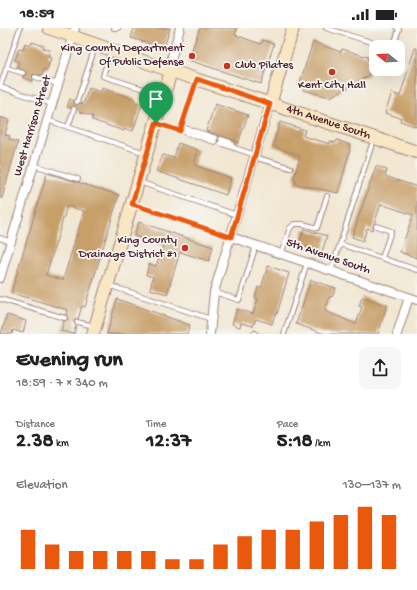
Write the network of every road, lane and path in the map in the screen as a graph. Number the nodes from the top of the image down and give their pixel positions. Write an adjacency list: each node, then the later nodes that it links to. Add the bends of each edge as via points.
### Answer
1 (20, 28): 14 (lane)
2 (49, 28): 9 (street, 4th Avenue South)
3 (114, 28): 4 (lane)
4 (118, 28)
5 (180, 28): 15 (street, via 172,56)
6 (293, 28): 24 (street)
7 (326, 28): 11 (lane)
8 (397, 28): 10 (lane, via 399,29)
9 (73, 32): 12 (street, 4th Avenue South); 19 (street, West Harrison Street)
10 (395, 40)
11 (369, 41)
12 (96, 44): 13 (street, 4th Avenue South); 22 (lane)
13 (111, 50): 15 (street, 4th Avenue South); 21 (lane, via 103,76)
14 (7, 68): 16 (lane); 20 (lane)
15 (171, 71): 18 (street, 4th Avenue South); 21 (street)
16 (23, 73)
17 (34, 77): 19 (lane)
18 (197, 79): 24 (street, 4th Avenue South); 29 (lane)
19 (58, 84): 23 (street, West Harrison Street)
20 (0, 87): 23 (lane)
21 (164, 96): 27 (street)
22 (77, 102)
23 (52, 104): 26 (street, West Harrison Street)
24 (270, 104): 30 (street, 4th Avenue South); 33 (street)
25 (74, 109): 28 (lane)
26 (47, 120): 28 (lane); 34 (street, West Harrison Street)
27 (156, 123): 29 (lane); 32 (street)
28 (68, 127): 32 (lane)
29 (181, 129): 33 (lane)
30 (374, 138): 31 (street, 4th Avenue South); 45 (lane)
31 (417, 152)
32 (147, 154): 37 (street)
33 (255, 156): 35 (lane); 40 (street)
34 (34, 165): 36 (lane); 44 (street, West Harrison Street)
35 (291, 168)
36 (78, 179)
37 (139, 181): 39 (street); 40 (lane)
38 (327, 196): 47 (lane, via 317,228 294,224 290,228)
39 (132, 204): 42 (lane); 53 (street)
40 (238, 215): 42 (street)
41 (376, 226): 48 (lane, via 391,231)
42 (231, 237): 46 (street, 5th Avenue South); 54 (street)
43 (0, 238): 44 (lane)
44 (11, 242): 52 (street, West Harrison Street)
45 (340, 244): 48 (lane); 51 (lane)
46 (256, 245): 47 (street, 5th Avenue South); 54 (lane, via 239,300)
47 (281, 254): 49 (street, 5th Avenue South)
48 (382, 258): 50 (lane)
49 (307, 262): 51 (street, 5th Avenue South); 63 (lane)
50 (417, 270)
51 (331, 271): 55 (street, 5th Avenue South)
52 (0, 278)
53 (108, 285): 59 (lane); 61 (street)
54 (214, 292): 59 (street)
55 (409, 297): 57 (street, 5th Avenue South); 64 (street)
56 (0, 299): 58 (lane)
57 (417, 300)
58 (65, 318)
59 (211, 318): 62 (street)
60 (77, 322): 61 (lane)
61 (94, 330)
62 (210, 334)
63 (284, 334)
64 (397, 334)

